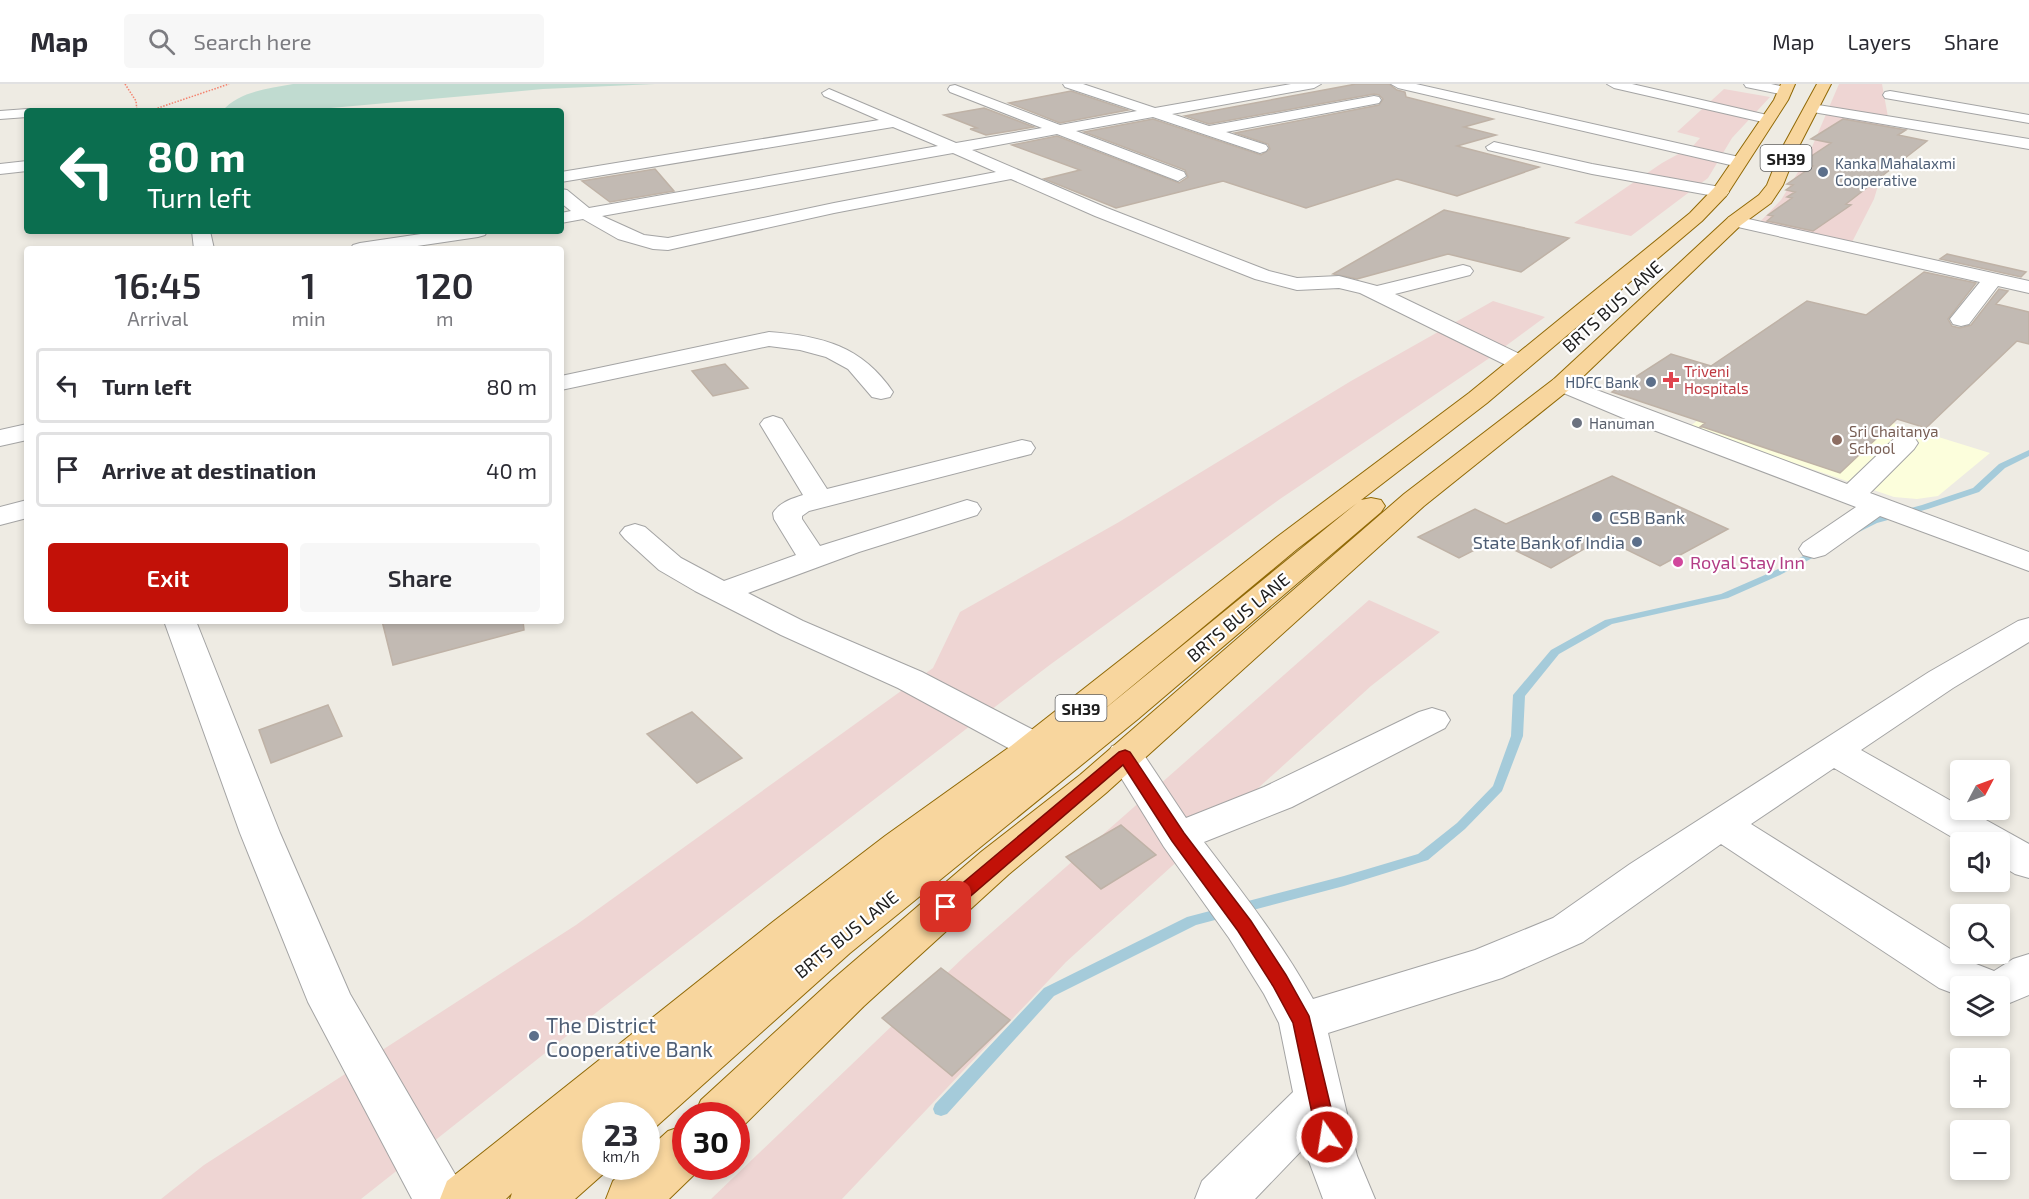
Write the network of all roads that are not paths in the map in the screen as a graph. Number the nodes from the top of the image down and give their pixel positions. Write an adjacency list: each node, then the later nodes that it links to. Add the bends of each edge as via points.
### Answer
1 (1314, 84): 16 (street)
2 (1398, 84): 27 (street)
3 (1614, 84): 19 (street)
4 (1751, 84): 7 (street)
5 (1824, 84): 13 (main road, SH39)
6 (1076, 85): 16 (street)
7 (1787, 87): 19 (main road, SH39)
8 (955, 89): 21 (street)
9 (1961, 92): 14 (street)
10 (829, 93): 20 (street)
11 (1890, 95): 14 (street)
12 (1374, 100): 22 (street)
13 (1804, 103): 26 (street); 35 (main road, SH39, via 1775,185 1765,199)
14 (1941, 103): 18 (street)
15 (24, 113): 17 (street)
16 (1156, 113): 21 (street); 22 (street)
17 (0, 115)
18 (2029, 118)
19 (1767, 119): 27 (main road, SH39)
20 (894, 122): 24 (street); 32 (street)
21 (1060, 129): 24 (street); 31 (street)
22 (1209, 131): 25 (street)
23 (1494, 147): 35 (street)
24 (953, 148): 30 (street); 33 (street)
25 (1260, 148)
26 (2026, 154)
27 (1739, 162): 35 (main road, SH39)
28 (24, 166): 29 (street)
29 (0, 169)
30 (1011, 174): 36 (street); 44 (street, via 1279,280 1349,284)
31 (1178, 176)
32 (564, 177)
33 (771, 182): 36 (street); 37 (street)
34 (564, 197): 37 (street)
35 (1734, 199): 42 (street); 46 (main road, SH39); 46 (main road, SH39, via 1696,217 1545,344)
36 (818, 211): 37 (street, via 660,244 632,237)
37 (585, 215): 38 (street)
38 (564, 218)
39 (458, 234): 40 (street)
40 (380, 246)
41 (1463, 271): 44 (street)
42 (1994, 278): 43 (street); 45 (street)
43 (2029, 287)
44 (1375, 292): 46 (street)
45 (1961, 319)
46 (1540, 373): 54 (street, via 1644,418); 68 (main road, SH39, via 1478,398 1287,543); 70 (main road, SH39, via 1414,500); 81 (main road, BRTS BUS LANE, via 835,941)
47 (564, 383): 48 (street, via 769,339 843,356)
48 (881, 392)
49 (773, 424): 55 (street)
50 (24, 433): 51 (street)
51 (0, 438)
52 (1905, 443): 54 (street)
53 (1022, 448): 55 (street)
54 (1851, 496): 56 (street)
55 (819, 499): 62 (street, via 787,513)
56 (1881, 507): 61 (street); 63 (street)
57 (967, 509): 62 (street)
58 (24, 510): 59 (street)
59 (0, 516)
60 (635, 533): 64 (street, via 670,564)
61 (1814, 549)
62 (814, 559): 64 (street)
63 (2029, 562)
64 (722, 592): 68 (street, via 921,685)
65 (181, 624): 85 (street, via 260,833 331,1002)
66 (2029, 628): 69 (street, via 1941,680)
67 (1432, 720): 73 (street, via 1278,797)
68 (1034, 746): 86 (main road, SH39, via 789,933)
69 (1834, 752): 71 (street); 72 (street)
70 (1125, 755): 73 (street); 82 (main road, SH39, via 848,993)
71 (1724, 826): 77 (street); 79 (street, via 1645,875 1568,930 1486,965)
72 (1975, 832)
73 (1178, 837): 79 (street, via 1233,910)
74 (2010, 852): 75 (street)
75 (2029, 863)
76 (2029, 972): 78 (street)
77 (1958, 976)
78 (2010, 984)
79 (1302, 1022): 80 (street)
80 (1319, 1100): 89 (street); 90 (street, via 1331,1156)
81 (648, 1102)
82 (734, 1102)
83 (582, 1160): 87 (main road)
84 (672, 1161): 88 (main road)
85 (440, 1199)
86 (466, 1199)
87 (536, 1199)
88 (632, 1199)
89 (1221, 1199)
90 (1349, 1199)

